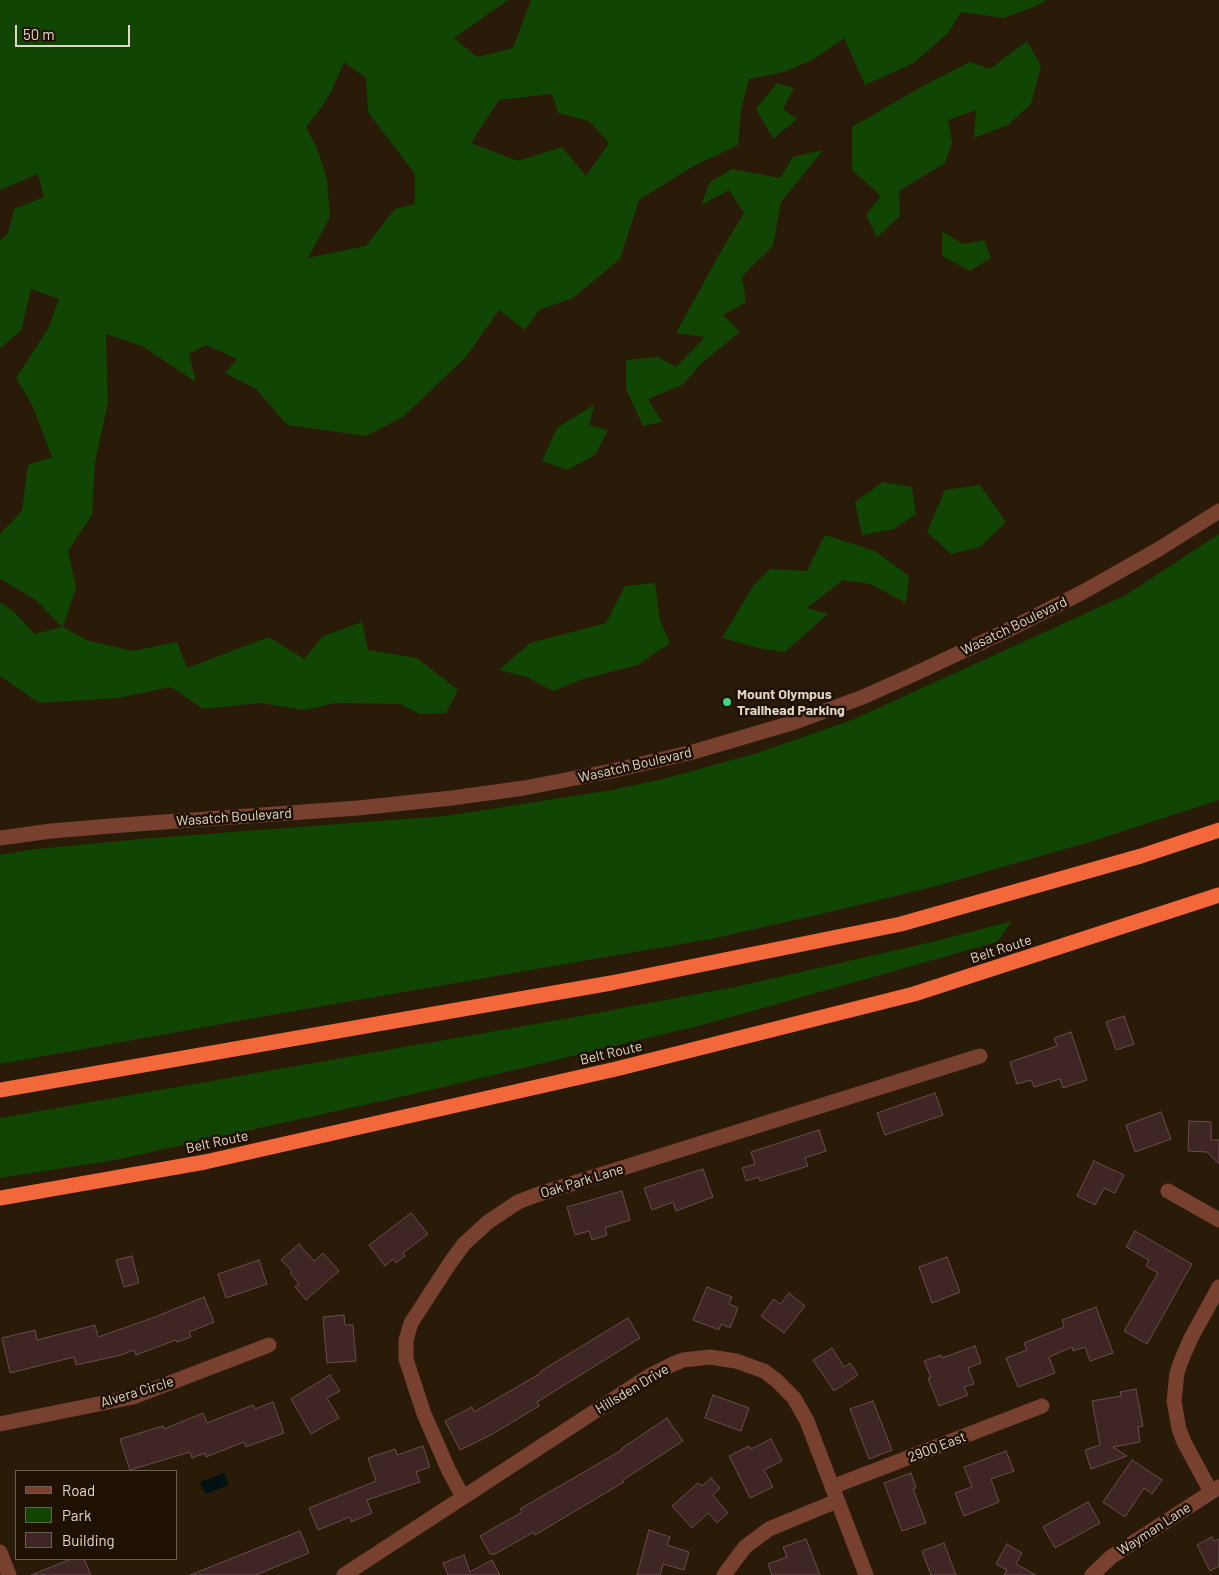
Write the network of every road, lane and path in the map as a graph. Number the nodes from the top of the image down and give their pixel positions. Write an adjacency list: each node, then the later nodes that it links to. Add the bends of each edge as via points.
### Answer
1 (1219, 511): 3 (street, Wasatch Boulevard, via 1083,592 910,676 795,722 692,752 524,788 452,798 104,826)
2 (1219, 830): 6 (highway, via 1141,856 901,924 611,983)
3 (0, 838)
4 (1219, 895): 8 (highway, Belt Route, via 914,994 616,1069 205,1162)
5 (980, 1056): 16 (street, Oak Park Lane, via 536,1195 518,1202 488,1222 464,1244 450,1263 411,1323 406,1340 406,1359 424,1414)
6 (0, 1090)
7 (1168, 1191): 9 (street)
8 (0, 1198)
9 (1219, 1220)
10 (1219, 1287): 14 (street, via 1181,1360 1174,1401 1184,1442)
11 (269, 1345): 13 (street, Alvera Circle, via 133,1397)
12 (1042, 1406): 15 (street, 2900 East)
13 (0, 1424)
14 (1215, 1489): 22 (street, Wayman Lane, via 1111,1557)
15 (835, 1494): 16 (street, Hillsden Drive, via 804,1415 786,1388 750,1365 710,1357 683,1360 649,1376); 20 (street, 2900 East, via 770,1529 745,1547); 21 (street, Hillsden Drive)
16 (463, 1497): 19 (street, Hillsden Drive)
17 (0, 1552): 18 (street)
18 (9, 1575)
19 (344, 1575)
20 (724, 1575)
21 (866, 1575)
22 (1092, 1575)

